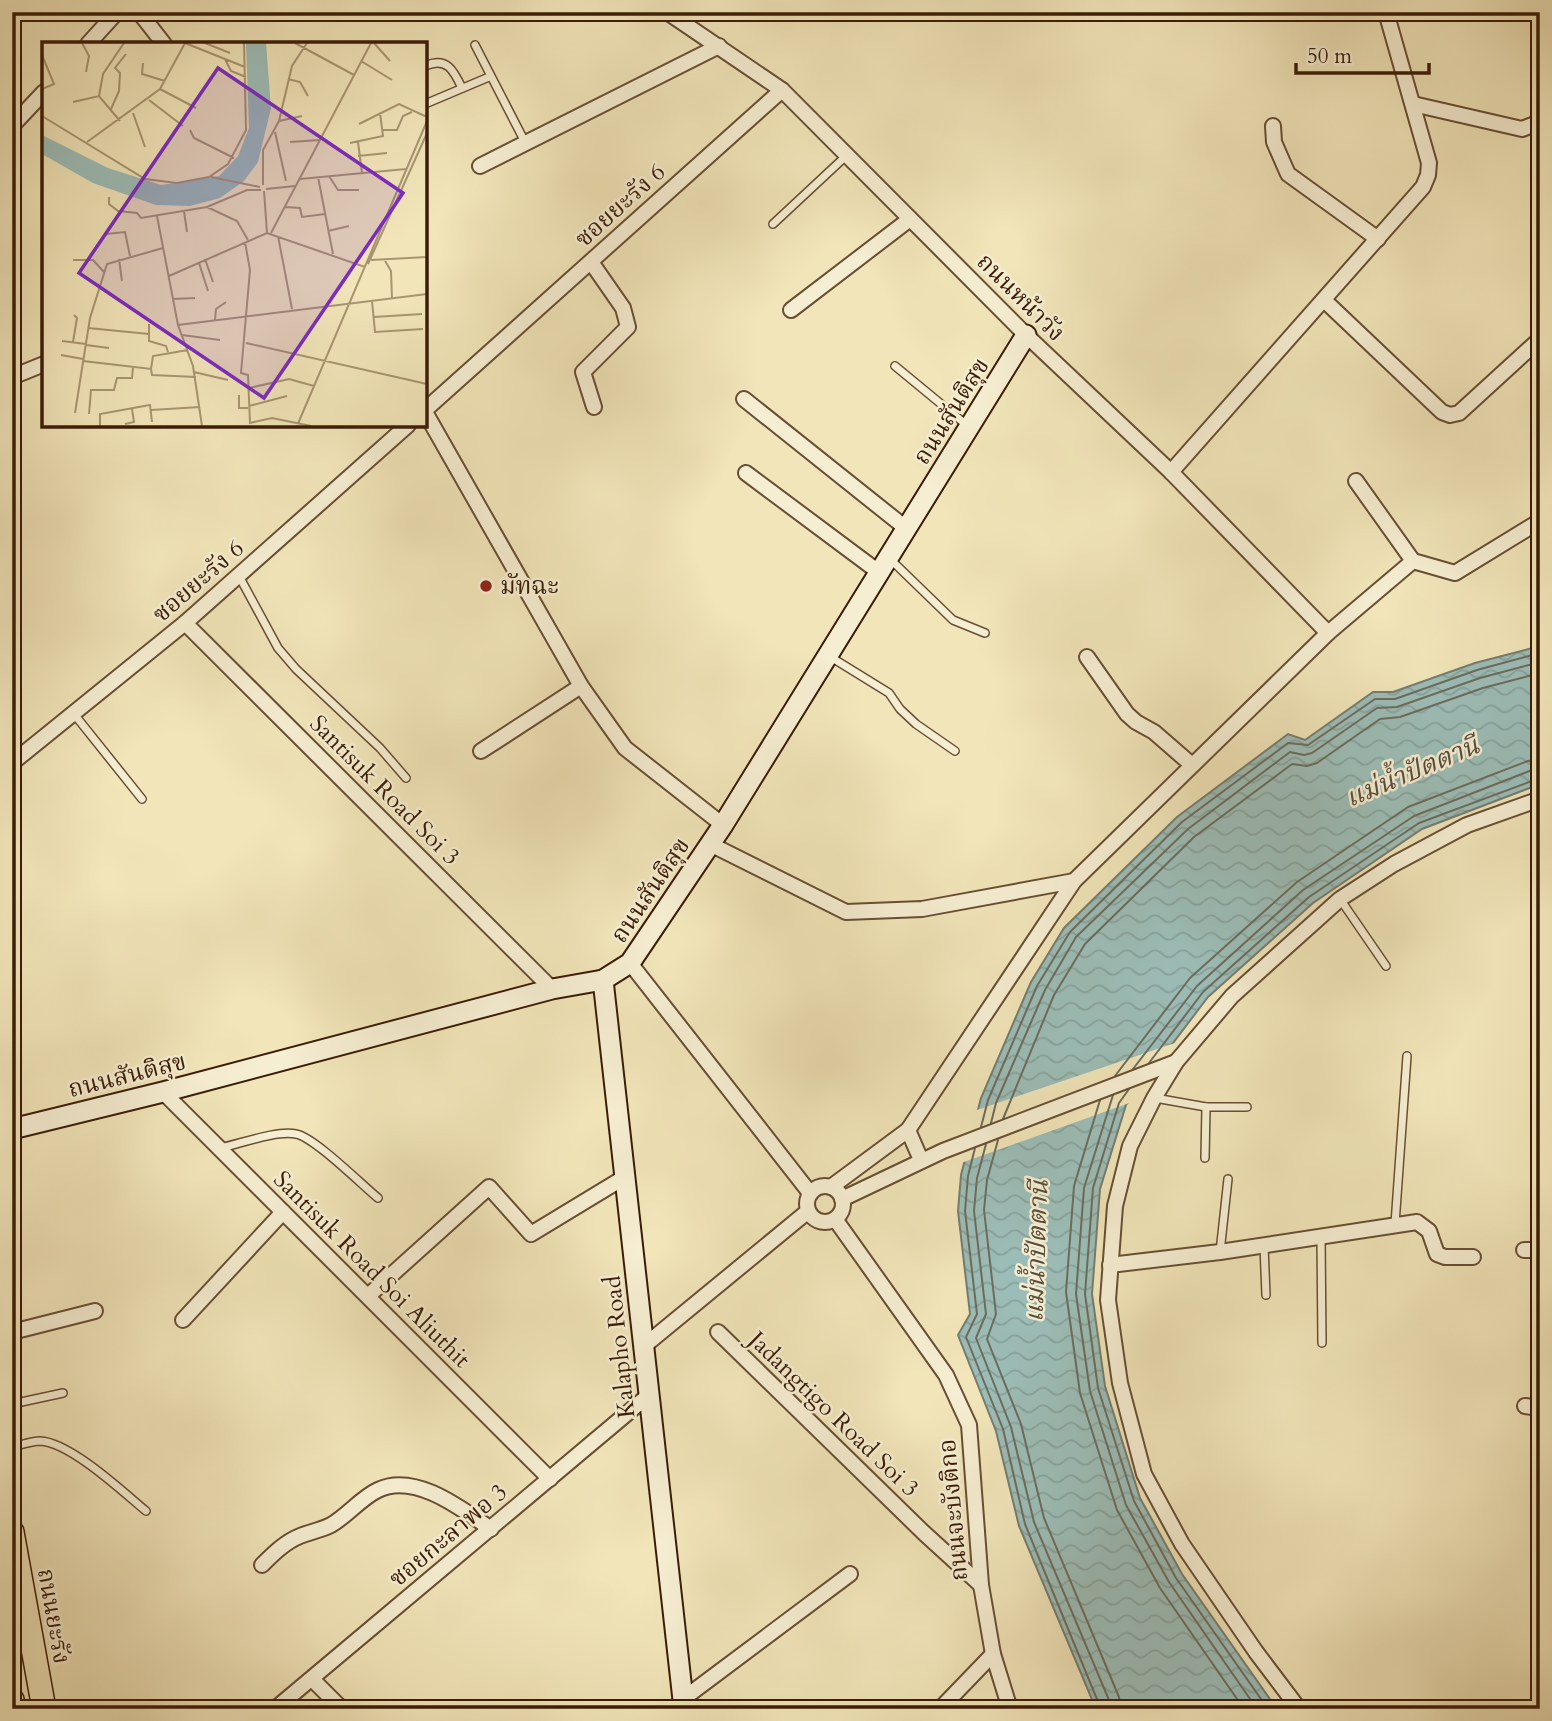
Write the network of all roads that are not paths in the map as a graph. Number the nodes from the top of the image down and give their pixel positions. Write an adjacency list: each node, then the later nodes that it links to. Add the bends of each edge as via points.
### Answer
1 (117, 12): 5 (street)
2 (139, 12): 6 (street)
3 (667, 12): 8 (street, ถนนหน้าวัง)
4 (1386, 12): 15 (street)
5 (90, 42)
6 (162, 42)
7 (475, 45): 10 (lane)
8 (719, 46): 12 (street, ถนนหน้าวัง); 19 (street)
9 (427, 65): 11 (lane, via 439,62 449,66)
10 (489, 77): 11 (lane); 19 (lane)
11 (462, 89): 14 (lane)
12 (782, 90): 20 (street, ถนนหน้าวัง); 25 (street, ซอยยะรัง 6)
13 (42, 94): 17 (street)
14 (427, 103)
15 (1413, 104): 16 (street, via 1522,129); 24 (street, via 1428,175)
16 (1540, 122)
17 (12, 126)
18 (1273, 126): 24 (street, via 1274,142 1288,174)
19 (525, 142): 21 (street)
20 (847, 155): 22 (street, ถนนหน้าวัง); 23 (lane)
21 (480, 166)
22 (910, 219): 27 (street); 28 (street, ถนนหน้าวัง)
23 (773, 224)
24 (1378, 239): 26 (street)
25 (591, 261): 34 (street, via 623,308 628,327 583,372); 35 (street, ซอยยะรัง 6)
26 (1324, 300): 29 (street, via 1450,415 1459,413); 39 (street)
27 (791, 310)
28 (1026, 335): 38 (street, ถนนสันติสุข); 39 (street, ถนนหน้าวัง)
29 (1540, 339)
30 (42, 365): 32 (street)
31 (895, 366): 38 (lane)
32 (12, 377)
33 (744, 399): 43 (street)
34 (593, 407)
35 (427, 409)
36 (427, 415): 52 (street)
37 (406, 427): 46 (street, ซอยยะรัง 6)
38 (970, 427): 43 (street, ถนนสันติสุข)
39 (1171, 472): 48 (street, ถนนหน้าวัง)
40 (746, 473): 45 (street)
41 (1356, 481): 44 (street)
42 (1540, 521): 44 (street, via 1455,573)
43 (907, 529): 45 (street, ถนนสันติสุข)
44 (1413, 561): 48 (street)
45 (884, 565): 49 (lane, via 953,620); 50 (street, ถนนสันติสุข)
46 (239, 576): 47 (street, ซอยยะรัง 6); 58 (lane, via 278,648)
47 (185, 624): 53 (street, ซอยยะรัง 6); 68 (street, Santisuk Road Soi 3)
48 (1328, 633): 57 (street)
49 (985, 634)
50 (828, 656): 55 (lane, via 884,689 916,724); 61 (street, ถนนสันติสุข)
51 (1087, 657): 57 (street, via 1127,714)
52 (581, 686): 54 (street); 61 (street, via 625,748)
53 (74, 714): 56 (street, ซอยยะรัง 6); 59 (lane)
54 (481, 751)
55 (955, 751)
56 (12, 763)
57 (1192, 765): 63 (street)
58 (406, 778)
59 (142, 799)
60 (1540, 799): 64 (street, via 1467,825)
61 (723, 825): 62 (street, ถนนสันติสุข)
62 (710, 844): 63 (street, via 846,912 922,909); 65 (street, ถนนสันติสุข)
63 (1074, 881): 76 (street)
64 (1340, 899): 66 (lane); 70 (street, via 1232,996)
65 (630, 963): 67 (street, ถนนสันติสุข); 83 (street)
66 (1386, 967)
67 (603, 980): 68 (street, ถนนสันติสุข); 80 (street, Kalapho Road)
68 (552, 989): 71 (street, ถนนสันติสุข)
69 (1407, 1056): 89 (lane)
70 (1176, 1062): 72 (street); 79 (street)
71 (163, 1092): 75 (street, ถนนสันติสุข); 77 (street, Santisuk Road Soi Aliuthit)
72 (1154, 1098): 73 (lane); 96 (street, via 1130,1146 1115,1206)
73 (1206, 1107): 74 (lane); 78 (lane)
74 (1247, 1107)
75 (12, 1129)
76 (908, 1129): 79 (street); 82 (street)
77 (220, 1149): 84 (lane, via 298,1134); 86 (street, Santisuk Road Soi Aliuthit)
78 (1205, 1158)
79 (921, 1160): 85 (street)
80 (625, 1177): 98 (street, via 531,1234 489,1187); 104 (street, Kalapho Road)
81 (1228, 1180): 94 (lane)
82 (831, 1186): 83 (street); 85 (street)
83 (810, 1193): 87 (street)
84 (378, 1198)
85 (842, 1199): 88 (street, via 842,1210)
86 (283, 1212): 98 (street, Santisuk Road Soi Aliuthit); 100 (street)
87 (807, 1212): 88 (street, via 823,1222); 104 (street)
88 (835, 1219): 115 (street, ถนนจะบังติกอ, via 946,1375 969,1425)
89 (1395, 1225): 90 (street); 95 (street, via 1422,1225 1440,1256)
90 (1321, 1237): 91 (street); 103 (lane)
91 (1264, 1246): 94 (street); 97 (lane)
92 (1524, 1250): 93 (street)
93 (1540, 1250)
94 (1220, 1252): 96 (street)
95 (1473, 1257)
96 (1110, 1265): 127 (street, via 1108,1300 1120,1383 1144,1474 1182,1544)
97 (1266, 1295)
98 (368, 1296): 109 (street, Santisuk Road Soi Aliuthit)
99 (95, 1311): 101 (street)
100 (183, 1320)
101 (12, 1332)
102 (718, 1332): 115 (street, Jadangtigo Road Soi 3)
103 (1322, 1343)
104 (644, 1346): 106 (street, Kalapho Road)
105 (63, 1393): 107 (lane)
106 (649, 1395): 109 (street, ซอยกะลาพอ 3); 120 (street, Kalapho Road)
107 (12, 1404)
108 (12, 1447): 110 (lane, via 38,1441 55,1444)
109 (550, 1479): 111 (street, ซอยกะลาพอ 3)
110 (146, 1511)
111 (491, 1529): 113 (street, via 430,1492 386,1487 327,1527 283,1545); 118 (street, ซอยกะลาพอ 3)
112 (12, 1532): 116 (main road, ถนนยะรัง)
113 (262, 1565)
114 (850, 1574): 120 (street)
115 (981, 1585): 117 (street, ถนนจะบังติกอ)
116 (18, 1593): 122 (main road, ถนนยะรัง)
117 (993, 1654): 125 (street); 126 (street, ถนนจะบังติกอ)
118 (312, 1679): 123 (street, ซอยกะลาพอ 3); 124 (street)
119 (12, 1700): 121 (main road)
120 (684, 1704)
121 (14, 1709)
122 (44, 1709)
123 (275, 1709)
124 (342, 1709)
125 (940, 1709)
126 (1010, 1709)
127 (1299, 1709)

